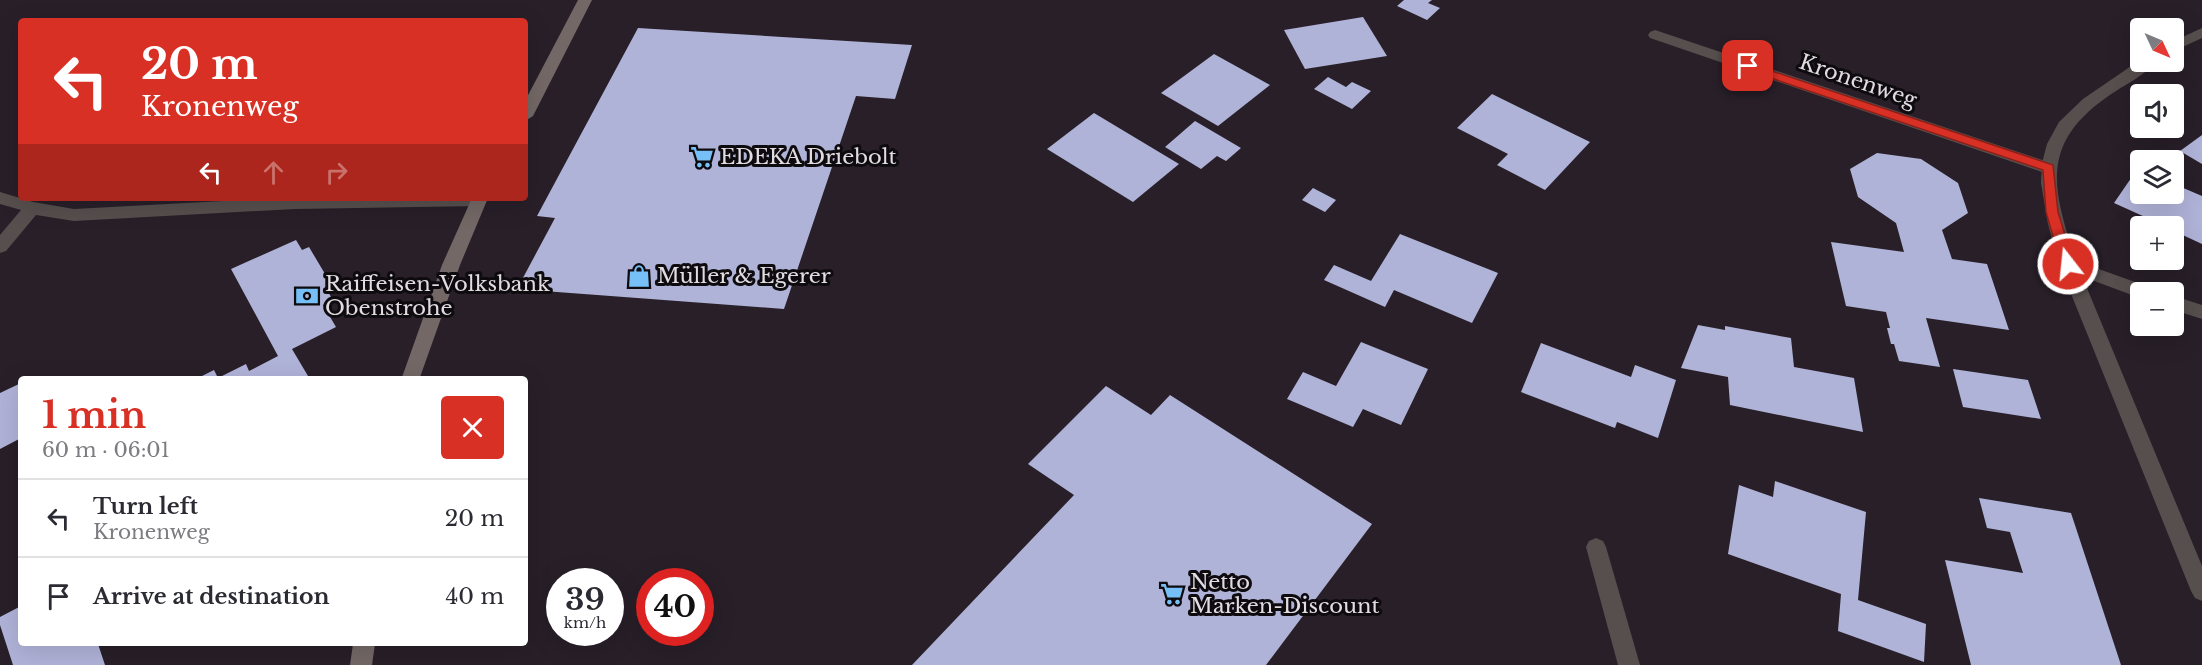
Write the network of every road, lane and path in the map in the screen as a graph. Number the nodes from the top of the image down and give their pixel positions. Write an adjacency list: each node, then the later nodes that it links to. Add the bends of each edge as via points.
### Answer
1 (585, 0): 6 (main road)
2 (2202, 32): 4 (street)
3 (1655, 35): 7 (street, Kronenweg)
4 (2184, 42)
5 (2134, 72): 7 (street, via 2078,111 2054,142)
6 (528, 110)
7 (2048, 168): 13 (street, via 2052,212)
8 (0, 198): 11 (street)
9 (388, 201): 11 (street, via 74,215)
10 (479, 201): 17 (main road, via 451,265)
11 (32, 208): 12 (street)
12 (0, 247)
13 (2068, 264): 14 (street); 19 (street)
14 (2130, 287)
15 (2184, 306): 16 (street)
16 (2202, 312)
17 (411, 376)
18 (1596, 547): 22 (street)
19 (2202, 591)
20 (364, 646): 21 (main road)
21 (361, 665)
22 (1629, 665)

